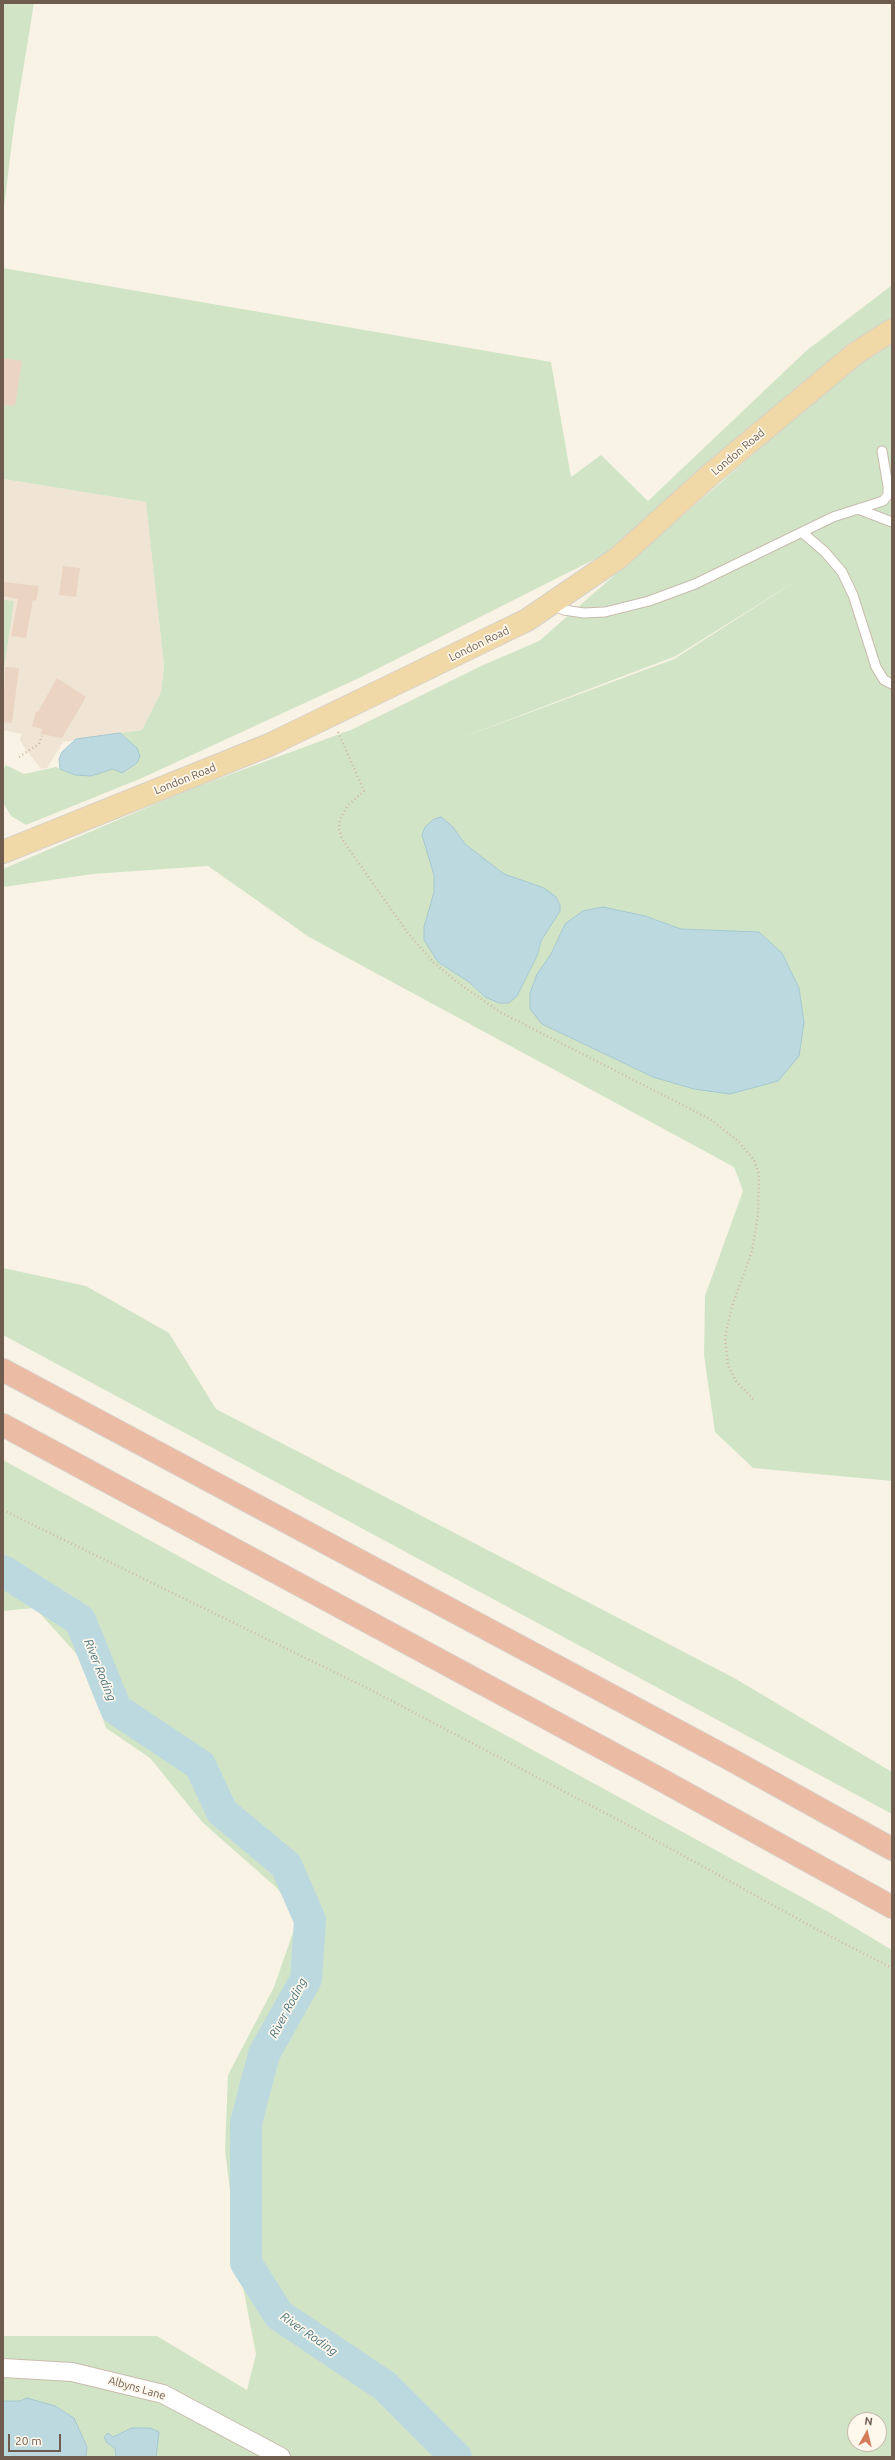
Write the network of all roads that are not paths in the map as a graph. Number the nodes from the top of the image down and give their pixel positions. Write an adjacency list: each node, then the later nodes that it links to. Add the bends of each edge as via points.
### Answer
1 (892, 330): 6 (main road, London Road, via 850,358 711,474 618,558)
2 (882, 451): 3 (lane, via 888,495 883,501)
3 (858, 510): 4 (lane); 5 (lane, via 833,517)
4 (892, 522)
5 (803, 533): 6 (lane, via 768,547 695,584 649,601 605,612 584,613 564,610); 7 (lane, via 825,552 842,572 853,595 876,667 884,680)
6 (550, 604): 8 (main road, London Road, via 527,620 270,745)
7 (892, 684)
8 (3, 852)
9 (3, 1370): 11 (highway, via 728,1758)
10 (3, 1425): 12 (highway, via 672,1785)
11 (892, 1849)
12 (892, 1907)
13 (3, 2368): 14 (street, Albyns Lane, via 72,2372 163,2394)
14 (281, 2457)

